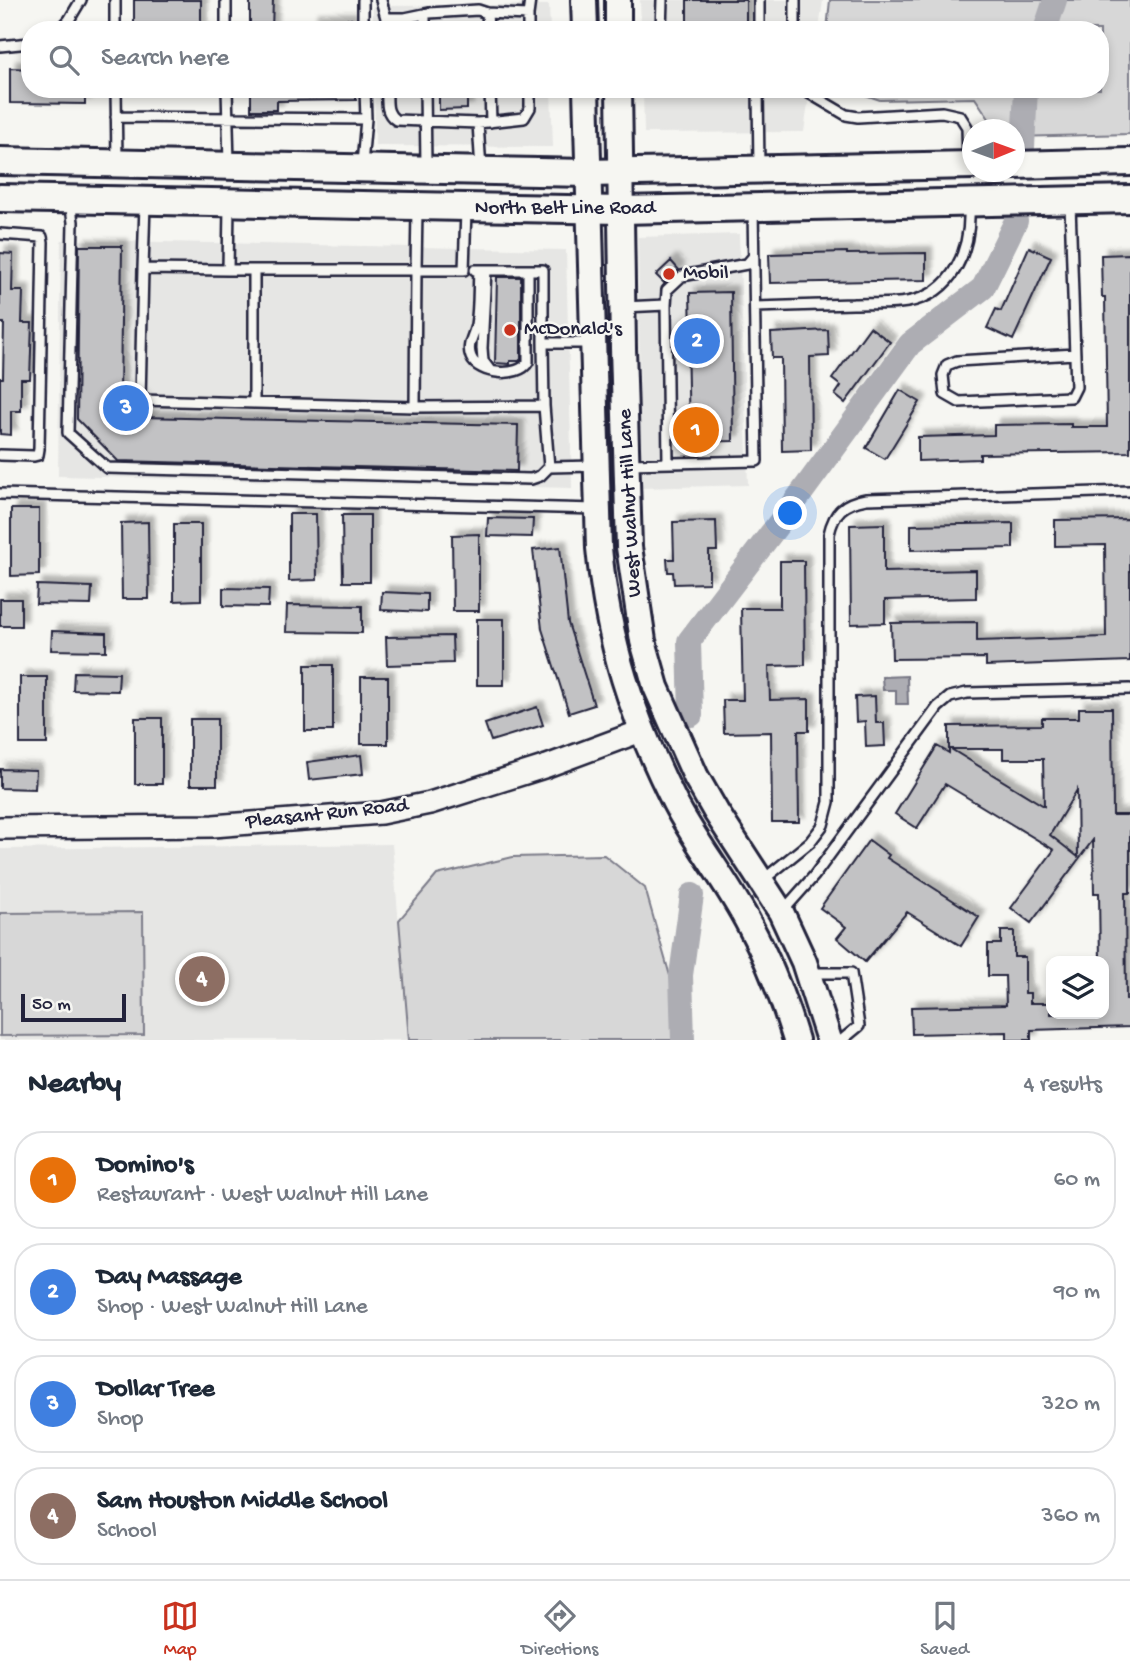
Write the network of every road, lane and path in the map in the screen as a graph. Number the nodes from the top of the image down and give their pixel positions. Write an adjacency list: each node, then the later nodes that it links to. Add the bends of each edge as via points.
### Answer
1 (81, 0): 16 (lane)
2 (115, 0): 17 (lane)
3 (226, 0): 18 (lane)
4 (363, 0): 19 (lane)
5 (381, 0): 15 (lane)
6 (530, 0): 14 (lane)
7 (584, 0): 23 (main road)
8 (618, 0): 24 (main road)
9 (662, 0): 25 (lane)
10 (759, 0): 26 (lane)
11 (795, 0): 27 (lane)
12 (487, 13): 13 (lane); 14 (lane); 21 (lane)
13 (425, 14): 15 (lane); 20 (lane)
14 (528, 15): 22 (lane)
15 (386, 18)
16 (68, 21)
17 (116, 21)
18 (226, 21)
19 (363, 21)
20 (425, 21)
21 (487, 21)
22 (528, 21)
23 (585, 21)
24 (618, 21)
25 (662, 21)
26 (759, 21)
27 (795, 21)
28 (21, 44): 29 (lane)
29 (0, 46)
30 (116, 98): 41 (lane)
31 (228, 98): 42 (lane)
32 (365, 98): 43 (lane)
33 (387, 98): 45 (lane, via 390,116 396,120)
34 (425, 98): 45 (lane)
35 (490, 98): 46 (lane)
36 (530, 98): 46 (lane, via 524,118)
37 (586, 98): 59 (main road, West Walnut Hill Lane)
38 (619, 98): 58 (main road, West Walnut Hill Lane)
39 (758, 98): 55 (lane)
40 (818, 98): 44 (lane, via 858,117 943,112)
41 (116, 117): 42 (lane); 50 (lane)
42 (228, 118): 43 (lane); 52 (lane)
43 (366, 119): 54 (lane)
44 (962, 119)
45 (425, 122): 47 (lane); 56 (lane)
46 (491, 122): 47 (lane)
47 (478, 123): 57 (lane)
48 (0, 161): 50 (main road, North Belt Line Road)
49 (1130, 162): 51 (main road)
50 (117, 164): 52 (main road, North Belt Line Road)
51 (1025, 164)
52 (229, 166): 54 (main road, North Belt Line Road); 67 (main road)
53 (962, 166): 55 (main road, North Belt Line Road)
54 (362, 170): 56 (main road, North Belt Line Road)
55 (759, 170): 58 (main road, North Belt Line Road)
56 (426, 171): 57 (main road, North Belt Line Road)
57 (481, 172): 59 (main road, North Belt Line Road)
58 (621, 172): 59 (main road, North Belt Line Road); 72 (main road, West Walnut Hill Lane)
59 (588, 173): 71 (main road, West Walnut Hill Lane)
60 (970, 182): 66 (main road)
61 (0, 198): 63 (main road, North Belt Line Road)
62 (1130, 199): 64 (main road, North Belt Line Road)
63 (70, 200): 65 (main road, North Belt Line Road); 95 (lane, via 68,433 107,468 531,479)
64 (1070, 200): 66 (main road, North Belt Line Road); 87 (lane)
65 (145, 201): 67 (main road, North Belt Line Road); 75 (lane)
66 (969, 202): 68 (main road, North Belt Line Road); 84 (lane, via 965,250 951,275 933,293 907,302)
67 (229, 203): 69 (main road, North Belt Line Road); 76 (lane)
68 (752, 206): 72 (main road, North Belt Line Road); 74 (lane)
69 (417, 207): 70 (main road, North Belt Line Road); 78 (lane)
70 (466, 209): 71 (main road, North Belt Line Road); 79 (lane)
71 (589, 210): 72 (main road, North Belt Line Road); 86 (main road, West Walnut Hill Lane)
72 (621, 210): 83 (main road, West Walnut Hill Lane)
73 (0, 234): 91 (lane, via 35,235 43,242 38,455)
74 (754, 256): 82 (lane, via 747,264 682,276 667,290); 84 (lane)
75 (143, 269): 76 (lane); 88 (lane, via 140,400)
76 (228, 270): 77 (lane)
77 (254, 270): 78 (lane); 88 (lane)
78 (416, 270): 79 (lane); 90 (lane)
79 (464, 270): 80 (lane)
80 (483, 270): 81 (lane); 81 (lane, via 483,361 489,369 513,372 528,362)
81 (528, 270): 85 (lane, via 543,270)
82 (666, 305): 83 (lane); 92 (lane)
83 (622, 307): 93 (main road, West Walnut Hill Lane)
84 (755, 307): 92 (lane, via 757,461)
85 (543, 343): 86 (lane); 89 (lane)
86 (592, 343): 94 (main road, West Walnut Hill Lane)
87 (1075, 355): 87 (lane, via 1076,387 1071,397 959,402 945,394 943,375 947,365 957,361)
88 (254, 403): 90 (lane)
89 (544, 406): 90 (lane); 95 (lane)
90 (415, 407)
91 (0, 455)
92 (668, 463): 93 (lane)
93 (627, 464): 94 (main road); 99 (main road, West Walnut Hill Lane)
94 (596, 466): 95 (lane); 98 (main road, West Walnut Hill Lane)
95 (549, 467)
96 (1130, 491): 103 (lane, via 866,499 841,508 830,534 830,802 823,825 810,842)
97 (0, 494): 98 (lane)
98 (598, 509): 99 (main road, West Walnut Hill Lane)
99 (615, 560): 101 (main road, West Walnut Hill Lane, via 604,601); 103 (main road, West Walnut Hill Lane, via 669,719 716,812)
100 (1130, 690): 105 (lane, via 950,697 938,707 814,876)
101 (641, 731): 102 (street, Pleasant Run Road, via 430,803 381,813 213,826); 104 (main road, West Walnut Hill Lane, via 676,804)
102 (0, 828)
103 (761, 881): 104 (main road); 105 (main road, West Walnut Hill Lane)
104 (733, 896): 106 (main road, West Walnut Hill Lane)
105 (781, 912): 106 (main road); 107 (main road, West Walnut Hill Lane)
106 (750, 926): 108 (main road, West Walnut Hill Lane, via 776,981)
107 (807, 973): 109 (main road, West Walnut Hill Lane); 110 (lane, via 851,973 859,1026)
108 (796, 1040)
109 (829, 1040)
110 (842, 1040)

